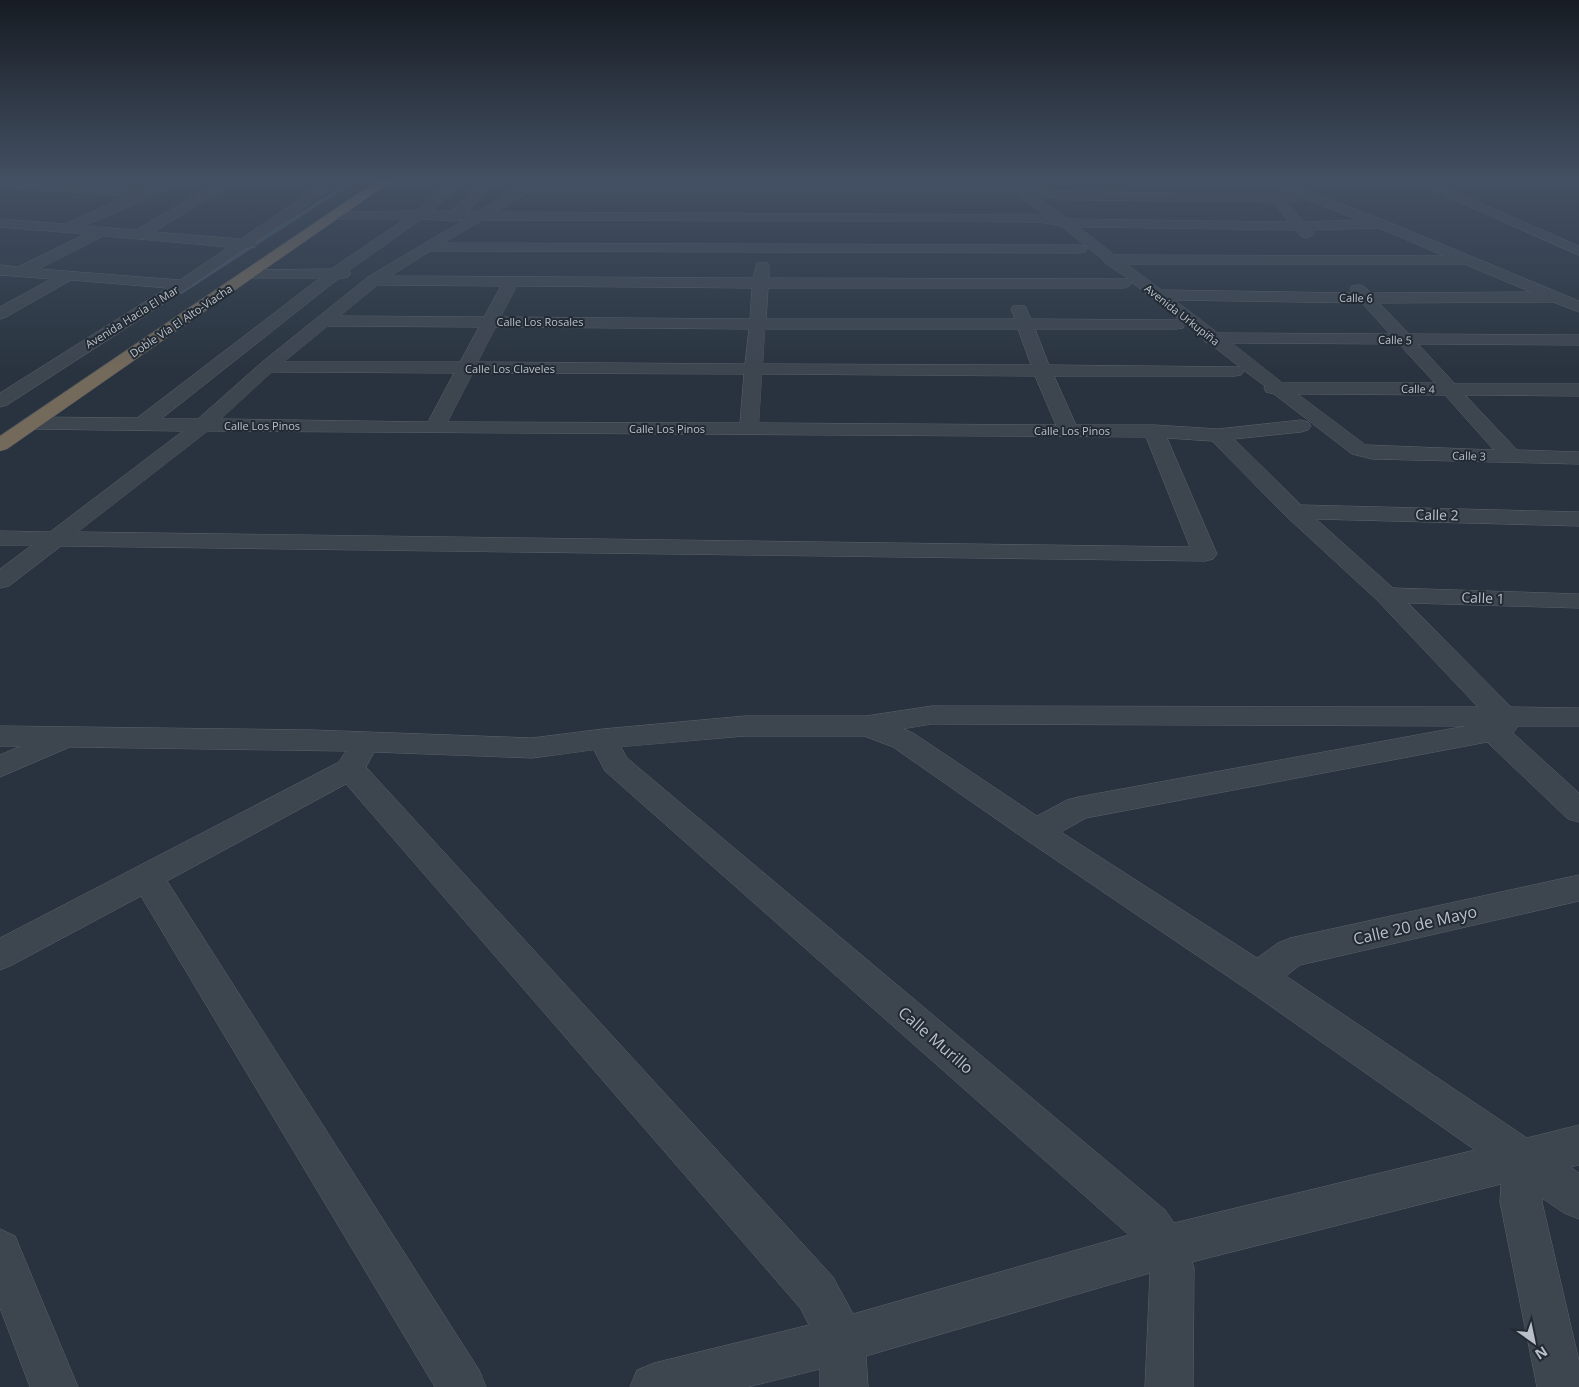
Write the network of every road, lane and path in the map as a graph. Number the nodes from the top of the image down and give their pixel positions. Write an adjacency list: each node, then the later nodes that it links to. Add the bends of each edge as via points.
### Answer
1 (75, 245): 25 (street)
2 (257, 245): 3 (street)
3 (260, 245): 36 (street, Avenida Hacia El Mar); 66 (highway, Doble Vía El Alto-Viacha)
4 (293, 245): 26 (highway, Doble Vía El Alto-Viacha)
5 (377, 245): 27 (street)
6 (431, 245): 15 (street)
7 (627, 245): 16 (street)
8 (765, 245): 17 (street)
9 (900, 245): 18 (street)
10 (1073, 245): 19 (street)
11 (1091, 245): 21 (street, Avenida Urkupiña)
12 (1317, 245): 23 (street)
13 (1429, 245): 22 (street)
14 (1567, 245): 20 (street)
15 (427, 247): 16 (street); 29 (street)
16 (626, 248): 17 (street); 31 (street)
17 (764, 249): 18 (street); 33 (street)
18 (901, 249): 19 (street); 34 (street)
19 (1080, 250): 32 (street)
20 (1579, 250)
21 (1109, 259): 23 (street); 37 (street, Avenida Urkupiña)
22 (1464, 260): 23 (street); 38 (street)
23 (1332, 261): 39 (street)
24 (0, 270): 25 (street)
25 (22, 271): 28 (street)
26 (252, 273): 27 (street); 62 (highway, Doble Vía El Alto-Viacha)
27 (336, 273): 29 (street); 63 (street)
28 (69, 275): 36 (street); 42 (street)
29 (377, 278): 30 (street); 43 (street)
30 (511, 282): 31 (street); 44 (street)
31 (615, 283): 33 (street); 41 (street)
32 (1124, 283): 35 (street); 47 (street)
33 (761, 284): 34 (street); 45 (street)
34 (908, 284): 35 (street)
35 (1010, 284): 46 (street)
36 (183, 285): 58 (street, Avenida Hacia El Mar)
37 (1157, 295): 39 (street, Calle 6); 48 (street, Avenida Urkupiña)
38 (1554, 297): 39 (street, Calle 6); 40 (street)
39 (1366, 298): 49 (street)
40 (1579, 307)
41 (608, 309): 44 (street, Calle Los Rosales); 45 (street, Calle Los Rosales)
42 (0, 314)
43 (322, 320): 44 (street, Calle Los Rosales); 51 (street)
44 (491, 321): 52 (street)
45 (758, 324): 46 (street, Calle Los Rosales); 53 (street)
46 (1024, 324): 47 (street, Calle Los Rosales); 54 (street)
47 (1177, 324): 55 (street)
48 (1211, 338): 49 (street, Calle 5); 56 (street, Avenida Urkupiña)
49 (1406, 340): 50 (street, Calle 5); 57 (street)
50 (1579, 340)
51 (267, 367): 52 (street, Calle Los Claveles); 64 (street)
52 (465, 369): 53 (street, Calle Los Claveles); 65 (street)
53 (753, 370): 54 (street, Calle Los Claveles); 67 (street)
54 (1043, 372): 55 (street, Calle Los Claveles); 68 (street)
55 (1235, 372): 59 (street)
56 (1280, 388): 57 (street, Calle 4); 59 (street, Calle 4); 72 (street, Avenida Urkupiña)
57 (1450, 389): 60 (street, Calle 4); 73 (street)
58 (8, 390): 61 (street, Avenida Hacia El Mar)
59 (1257, 390): 70 (street, Calle Los Pinos, via 1301,426)
60 (1579, 390)
61 (0, 401)
62 (32, 423): 63 (street, Calle Los Pinos); 71 (highway, Doble Vía El Alto-Viacha)
63 (142, 424): 64 (street, Calle Los Pinos)
64 (202, 426): 65 (street, Calle Los Pinos); 78 (street)
65 (435, 428): 67 (street, Calle Los Pinos)
66 (0, 429)
67 (749, 429): 68 (street, Calle Los Pinos)
68 (1069, 431): 69 (street, Calle Los Pinos)
69 (1154, 431): 70 (street, Calle Los Pinos); 78 (street, via 1205,554)
70 (1218, 435): 75 (street)
71 (0, 445)
72 (1359, 450): 73 (street, Calle 3)
73 (1512, 457): 74 (street, Calle 3)
74 (1579, 458)
75 (1295, 512): 76 (street, Calle 2); 80 (street)
76 (1579, 519)
77 (0, 538): 78 (street)
78 (58, 538): 79 (street)
79 (0, 581)
80 (1386, 595): 81 (street, Calle 1); 83 (street)
81 (1579, 601)
82 (1579, 717): 83 (street)
83 (1498, 724): 84 (street, via 932,715); 90 (street); 91 (street, via 1078,808)
84 (867, 726): 87 (street, via 745,726); 91 (street, via 903,740)
85 (0, 736): 86 (street)
86 (67, 738): 88 (street, via 312,740); 89 (street)
87 (604, 738): 88 (street, via 532,748); 99 (street, Calle Murillo, via 616,764 1150,1225)
88 (358, 756): 92 (street); 101 (street, via 817,1293)
89 (0, 767)
90 (1579, 812)
91 (1036, 831): 95 (street)
92 (147, 877): 94 (street); 103 (street)
93 (1579, 888): 95 (street, Calle 20 de Mayo, via 1290,953)
94 (0, 955)
95 (1258, 977): 97 (street)
96 (1579, 1145): 97 (street)
97 (1523, 1160): 98 (street); 99 (street); 107 (street, via 1520,1202)
98 (1579, 1198)
99 (1164, 1247): 101 (street); 106 (street, Calle Murillo, via 1172,1268)
100 (0, 1251): 102 (street)
101 (842, 1340): 104 (street); 105 (street)
102 (54, 1387)
103 (462, 1387)
104 (654, 1387)
105 (844, 1387)
106 (1169, 1387)
107 (1561, 1387)

